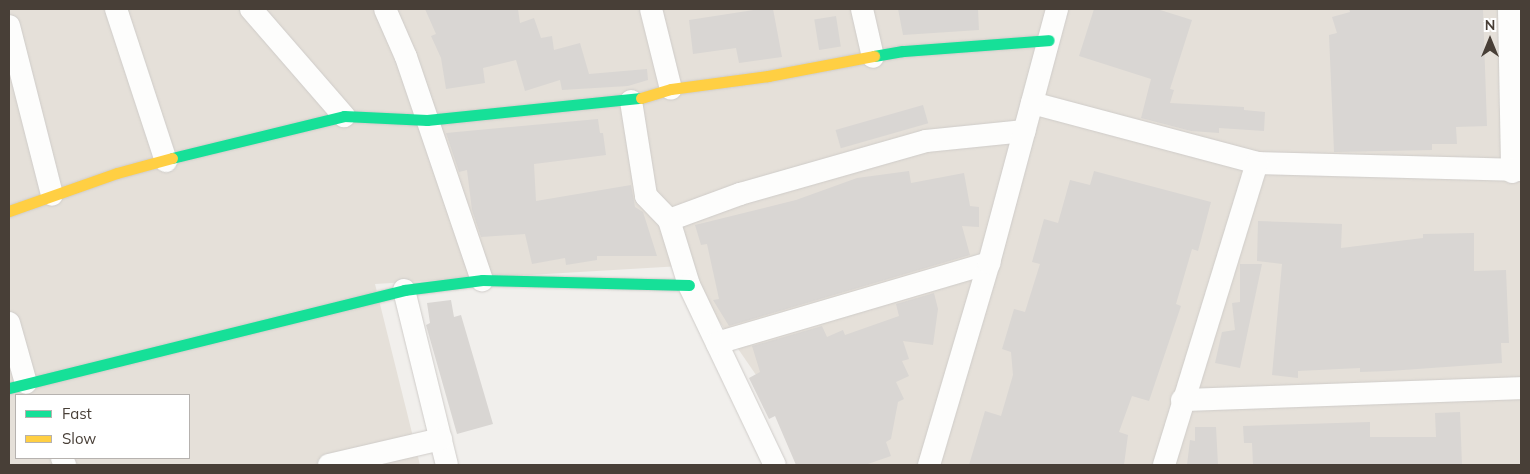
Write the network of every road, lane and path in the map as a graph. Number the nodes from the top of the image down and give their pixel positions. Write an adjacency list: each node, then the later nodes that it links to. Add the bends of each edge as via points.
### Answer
1 (116, 9): 17 (street)
2 (251, 9): 14 (street)
3 (385, 9): 15 (street, via 406,57)
4 (651, 9): 11 (street)
5 (862, 9): 10 (street)
6 (1057, 9): 9 (street)
7 (1509, 9): 19 (street)
8 (9, 26): 20 (street)
9 (1049, 40): 10 (street, via 932,47); 13 (street)
10 (873, 57): 11 (street)
11 (671, 89): 12 (street)
12 (631, 101): 15 (street); 22 (street, via 646,196)
13 (1032, 103): 16 (street); 18 (street)
14 (344, 116): 15 (street); 17 (street, via 276,130)
15 (427, 120): 24 (street)
16 (1024, 131): 22 (street, via 926,141 767,186); 23 (street)
17 (166, 161): 20 (street)
18 (1256, 163): 19 (street); 31 (street)
19 (1517, 171)
20 (52, 195): 21 (street)
21 (9, 211)
22 (669, 220): 25 (street)
23 (989, 263): 28 (street); 37 (street)
24 (482, 280): 25 (street); 26 (street)
25 (689, 285): 28 (street)
26 (404, 290): 29 (street); 32 (street)
27 (9, 323): 29 (street)
28 (717, 343): 36 (street)
29 (25, 387)
30 (1521, 388): 31 (street)
31 (1182, 400): 38 (street)
32 (441, 439): 33 (street); 35 (street)
33 (370, 460): 34 (street)
34 (328, 465)
35 (447, 465)
36 (774, 465)
37 (929, 465)
38 (1164, 465)

